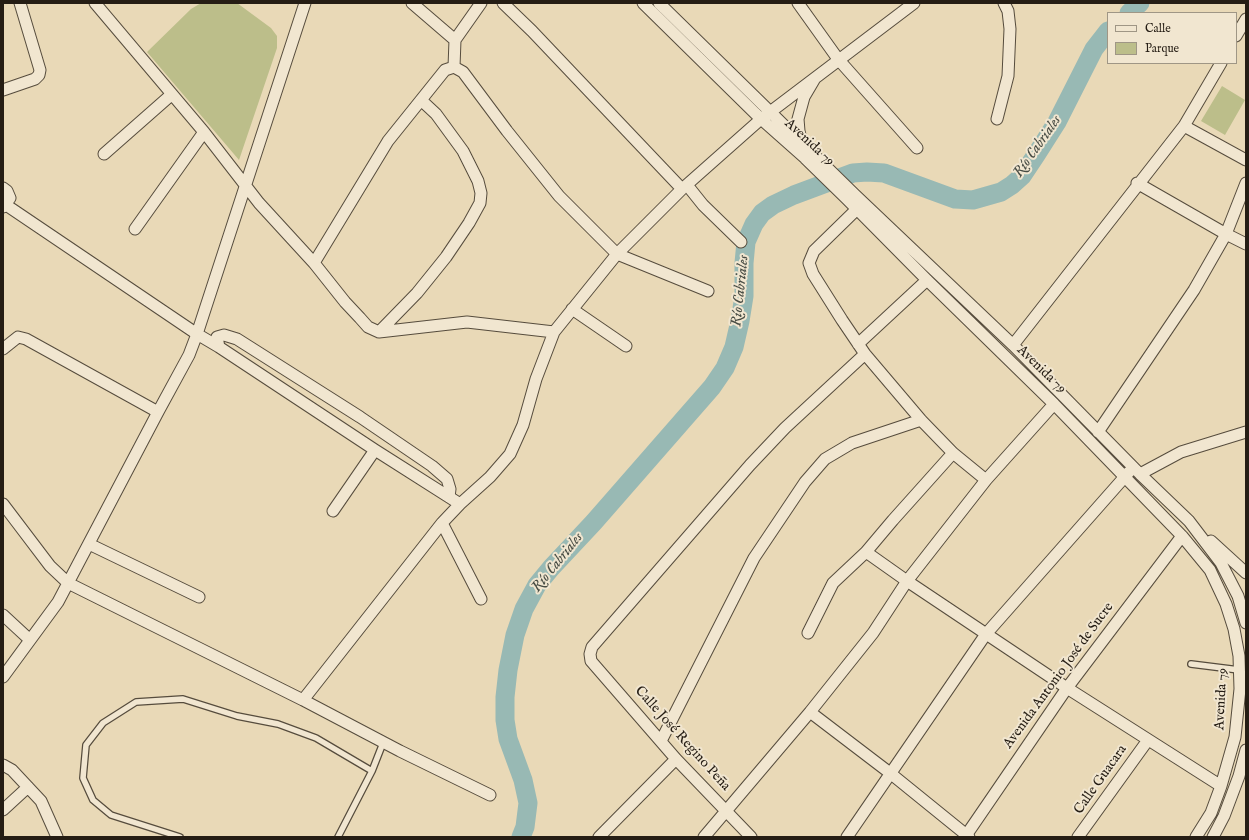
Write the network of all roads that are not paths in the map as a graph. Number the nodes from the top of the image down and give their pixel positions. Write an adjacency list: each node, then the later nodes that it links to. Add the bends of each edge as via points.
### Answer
1 (20, 3): 19 (street, via 40,70 34,79)
2 (95, 3): 20 (street)
3 (305, 3): 33 (street)
4 (412, 3): 14 (street)
5 (481, 3): 14 (street)
6 (503, 3): 34 (street)
7 (642, 3): 22 (street, Avenida 79)
8 (659, 3): 22 (street, Avenida 79)
9 (914, 3): 15 (street)
10 (1004, 3): 23 (street, via 1008,11 1010,29 1008,76)
11 (804, 5): 15 (street)
12 (1246, 19): 13 (street)
13 (1237, 34)
14 (455, 40): 17 (street)
15 (838, 59): 18 (street); 27 (street)
16 (1220, 64): 24 (street)
17 (454, 67): 21 (street, via 445,70); 43 (street, via 463,72 559,196)
18 (816, 76): 22 (street); 26 (street, via 804,97 798,119)
19 (3, 90)
20 (171, 95): 25 (street); 28 (street)
21 (421, 100): 44 (street, via 388,141); 48 (street, via 436,114 463,151 478,181 480,203 446,257 417,293)
22 (765, 115): 26 (street, Avenida 79); 29 (street, Avenida 79); 34 (street)
23 (997, 119)
24 (1184, 126): 30 (street); 32 (street)
25 (204, 132): 33 (street); 39 (street)
26 (802, 144): 29 (street, Avenida 79)
27 (917, 148)
28 (104, 154)
29 (808, 155): 36 (street, Avenida 79)
30 (1246, 160)
31 (1246, 182): 40 (street)
32 (1138, 183): 40 (street); 52 (street)
33 (245, 186): 44 (street); 50 (street)
34 (684, 187): 41 (street); 43 (street)
35 (3, 188): 37 (street, via 8,191 10,198)
36 (851, 197): 38 (street, Avenida 79); 52 (street)
37 (4, 205): 50 (street)
38 (857, 209): 45 (street, Avenida 79); 51 (street, via 814,251 809,263 813,274)
39 (135, 229)
40 (1226, 234): 42 (street); 60 (street, via 1194,290)
41 (741, 242)
42 (1246, 244)
43 (617, 254): 46 (street); 47 (street)
44 (314, 263): 48 (street, via 368,327)
45 (927, 280): 51 (street); 57 (street, Avenida 79)
46 (708, 291)
47 (572, 310): 49 (street); 53 (street)
48 (379, 332): 49 (street, via 467,322)
49 (554, 332): 69 (street, via 536,379 523,425 510,454 490,477)
50 (197, 334): 54 (street); 58 (street, via 189,355)
51 (858, 344): 56 (street)
52 (1012, 345): 60 (street)
53 (626, 346)
54 (219, 347): 62 (street); 67 (street, via 217,337 224,335 237,339 360,416 447,479)
55 (3, 349): 58 (street, via 18,337 26,339)
56 (865, 354): 59 (street); 94 (street, Calle José Regino Peña, via 785,428 740,476 592,647 591,661)
57 (1054, 404): 65 (street, Avenida 79); 66 (street)
58 (158, 412): 74 (street)
59 (921, 420): 63 (street); 94 (street, via 852,443 825,459 805,482 754,558)
60 (1098, 432): 64 (street)
61 (1246, 432): 64 (street, via 1187,449)
62 (375, 450): 67 (street); 70 (street)
63 (953, 453): 66 (street); 75 (street)
64 (1137, 471): 65 (street); 71 (street)
65 (1125, 477): 73 (street, Avenida 79); 85 (street)
66 (986, 480): 77 (street)
67 (449, 497): 69 (street)
68 (3, 504): 78 (street, via 50,566)
69 (460, 504): 72 (street)
70 (333, 511)
71 (1189, 520): 76 (street); 81 (street, via 1222,563)
72 (442, 524): 80 (street); 91 (street)
73 (1182, 536): 88 (street, Avenida 79, via 1210,570 1226,604 1234,629); 90 (street, Avenida Antonio José de Sucre)
74 (89, 544): 78 (street); 79 (street)
75 (866, 552): 77 (street); 84 (street, via 833,583)
76 (1246, 573)
77 (907, 581): 85 (street); 92 (street, via 874,633)
78 (68, 583): 86 (street, via 58,602); 91 (street)
79 (199, 597)
80 (480, 599)
81 (1243, 607): 83 (street)
82 (3, 615): 86 (street)
83 (1246, 623)
84 (808, 634)
85 (986, 634): 90 (street); 100 (street)
86 (30, 640): 89 (street)
87 (1191, 664): 88 (lane)
88 (1239, 670): 101 (street, Avenida 79, via 1240,689 1235,737)
89 (3, 677)
90 (1067, 688): 93 (street); 106 (street, Avenida Antonio José de Sucre)
91 (303, 700): 95 (street)
92 (810, 712): 100 (street); 105 (street)
93 (1148, 740): 101 (street); 114 (street, Calle Guacara)
94 (662, 741): 97 (street, Calle José Regino Peña)
95 (383, 743): 99 (lane); 103 (street)
96 (1246, 750): 116 (street, via 1239,776)
97 (676, 759): 105 (street, Calle José Regino Peña); 110 (street)
98 (3, 764): 102 (street)
99 (372, 771): 108 (lane, via 316,738 278,724 237,716 183,699 136,702 103,722 86,745 83,778 94,800 111,815); 109 (lane)
100 (890, 773): 106 (street); 113 (street)
101 (1221, 786): 115 (street, Avenida 79, via 1211,813)
102 (28, 787): 104 (street); 107 (street, via 41,801)
103 (490, 795)
104 (3, 810)
105 (727, 810): 111 (street); 112 (street, Calle José Regino Peña)
106 (967, 836)
107 (57, 837)
108 (180, 837)
109 (338, 837)
110 (599, 837)
111 (704, 837)
112 (751, 837)
113 (847, 837)
114 (1078, 837)
115 (1196, 837)
116 (1214, 837)

